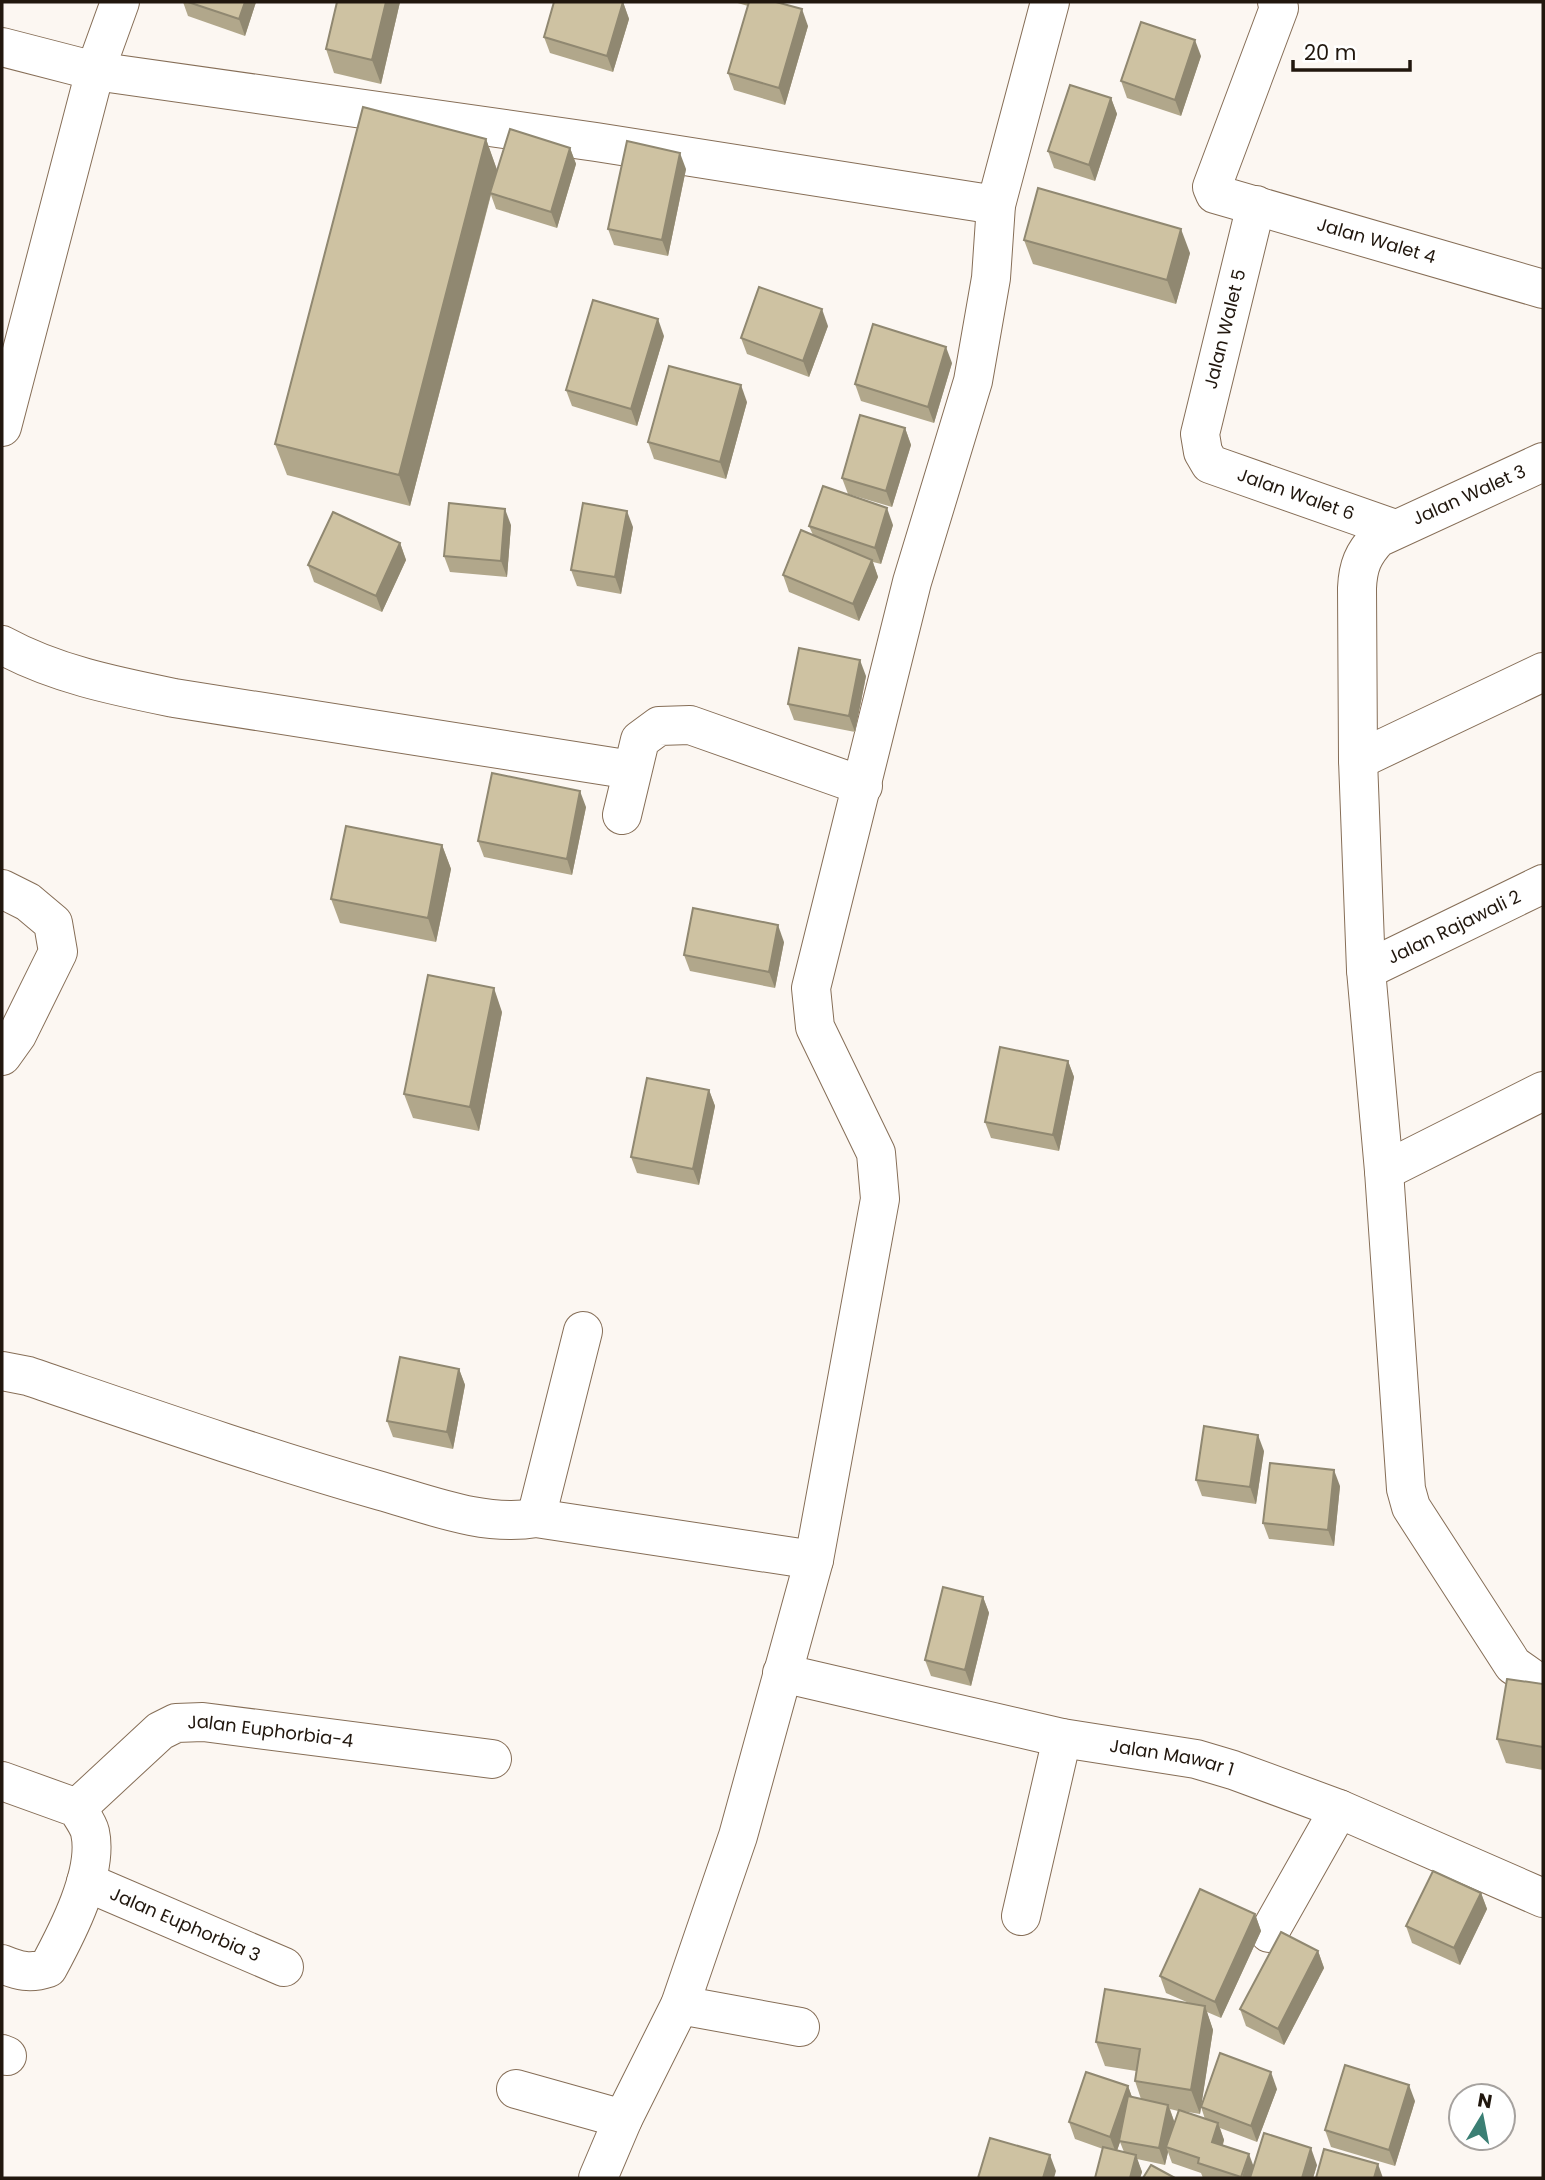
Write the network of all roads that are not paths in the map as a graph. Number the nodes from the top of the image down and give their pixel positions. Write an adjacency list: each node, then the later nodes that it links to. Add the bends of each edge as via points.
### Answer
1 (120, 2): 5 (street)
2 (1050, 2): 6 (street)
3 (1277, 2): 7 (street, Jalan Walet 4, via 1279,8 1212,187 1226,199)
4 (2, 47): 5 (street)
5 (95, 71): 6 (street); 9 (street)
6 (996, 205): 17 (street, via 992,278 973,381 912,582)
7 (1256, 205): 8 (street, Jalan Walet 4); 10 (street, Jalan Walet 5, via 1199,434)
8 (1543, 289)
9 (2, 427)
10 (1203, 452): 12 (street, Jalan Walet 6, via 1210,464)
11 (1543, 462): 12 (street, Jalan Walet 3)
12 (1395, 529): 15 (street, Jalan Walet 3, via 1365,552 1358,569)
13 (2, 645): 16 (street, via 80,676 163,695)
14 (1543, 672): 15 (street)
15 (1358, 760): 21 (street, Jalan Walet 3)
16 (632, 771): 17 (street, via 640,740 659,726 690,725); 18 (street)
17 (863, 786): 28 (street, via 811,988 815,1027 876,1153 880,1199)
18 (622, 815)
19 (1543, 884): 21 (street, Jalan Rajawali 2)
20 (2, 889): 22 (street, via 28,902 53,923 58,952)
21 (1366, 970): 24 (street, Jalan Walet 3)
22 (2, 1056)
23 (1543, 1091): 24 (street)
24 (1384, 1171): 30 (street, Jalan Walet 3, via 1406,1489 1411,1507 1513,1665)
25 (583, 1331): 27 (street)
26 (2, 1371): 27 (street, via 409,1499 477,1517)
27 (536, 1518): 28 (street)
28 (814, 1560): 29 (street)
29 (782, 1673): 31 (street, Jalan Mawar 1); 42 (street, via 738,1836)
30 (1543, 1686)
31 (1062, 1738): 35 (street, Jalan Mawar 1, via 1196,1759); 38 (street)
32 (492, 1759): 34 (street, Jalan Euphorbia-4, via 203,1722 176,1723 140,1747)
33 (2, 1781): 34 (street)
34 (77, 1808): 36 (street, via 90,1830 92,1853)
35 (1339, 1809): 37 (street, Jalan Mawar 1); 39 (street)
36 (86, 1882): 40 (street, via 48,1968 21,1972); 41 (street, Jalan Euphorbia 3)
37 (1543, 1898)
38 (1021, 1916)
39 (1269, 1933)
40 (2, 1964)
41 (284, 1967)
42 (680, 2006): 43 (street); 45 (street)
43 (800, 2027)
44 (516, 2089): 45 (street)
45 (623, 2119): 46 (street)
46 (598, 2178)

